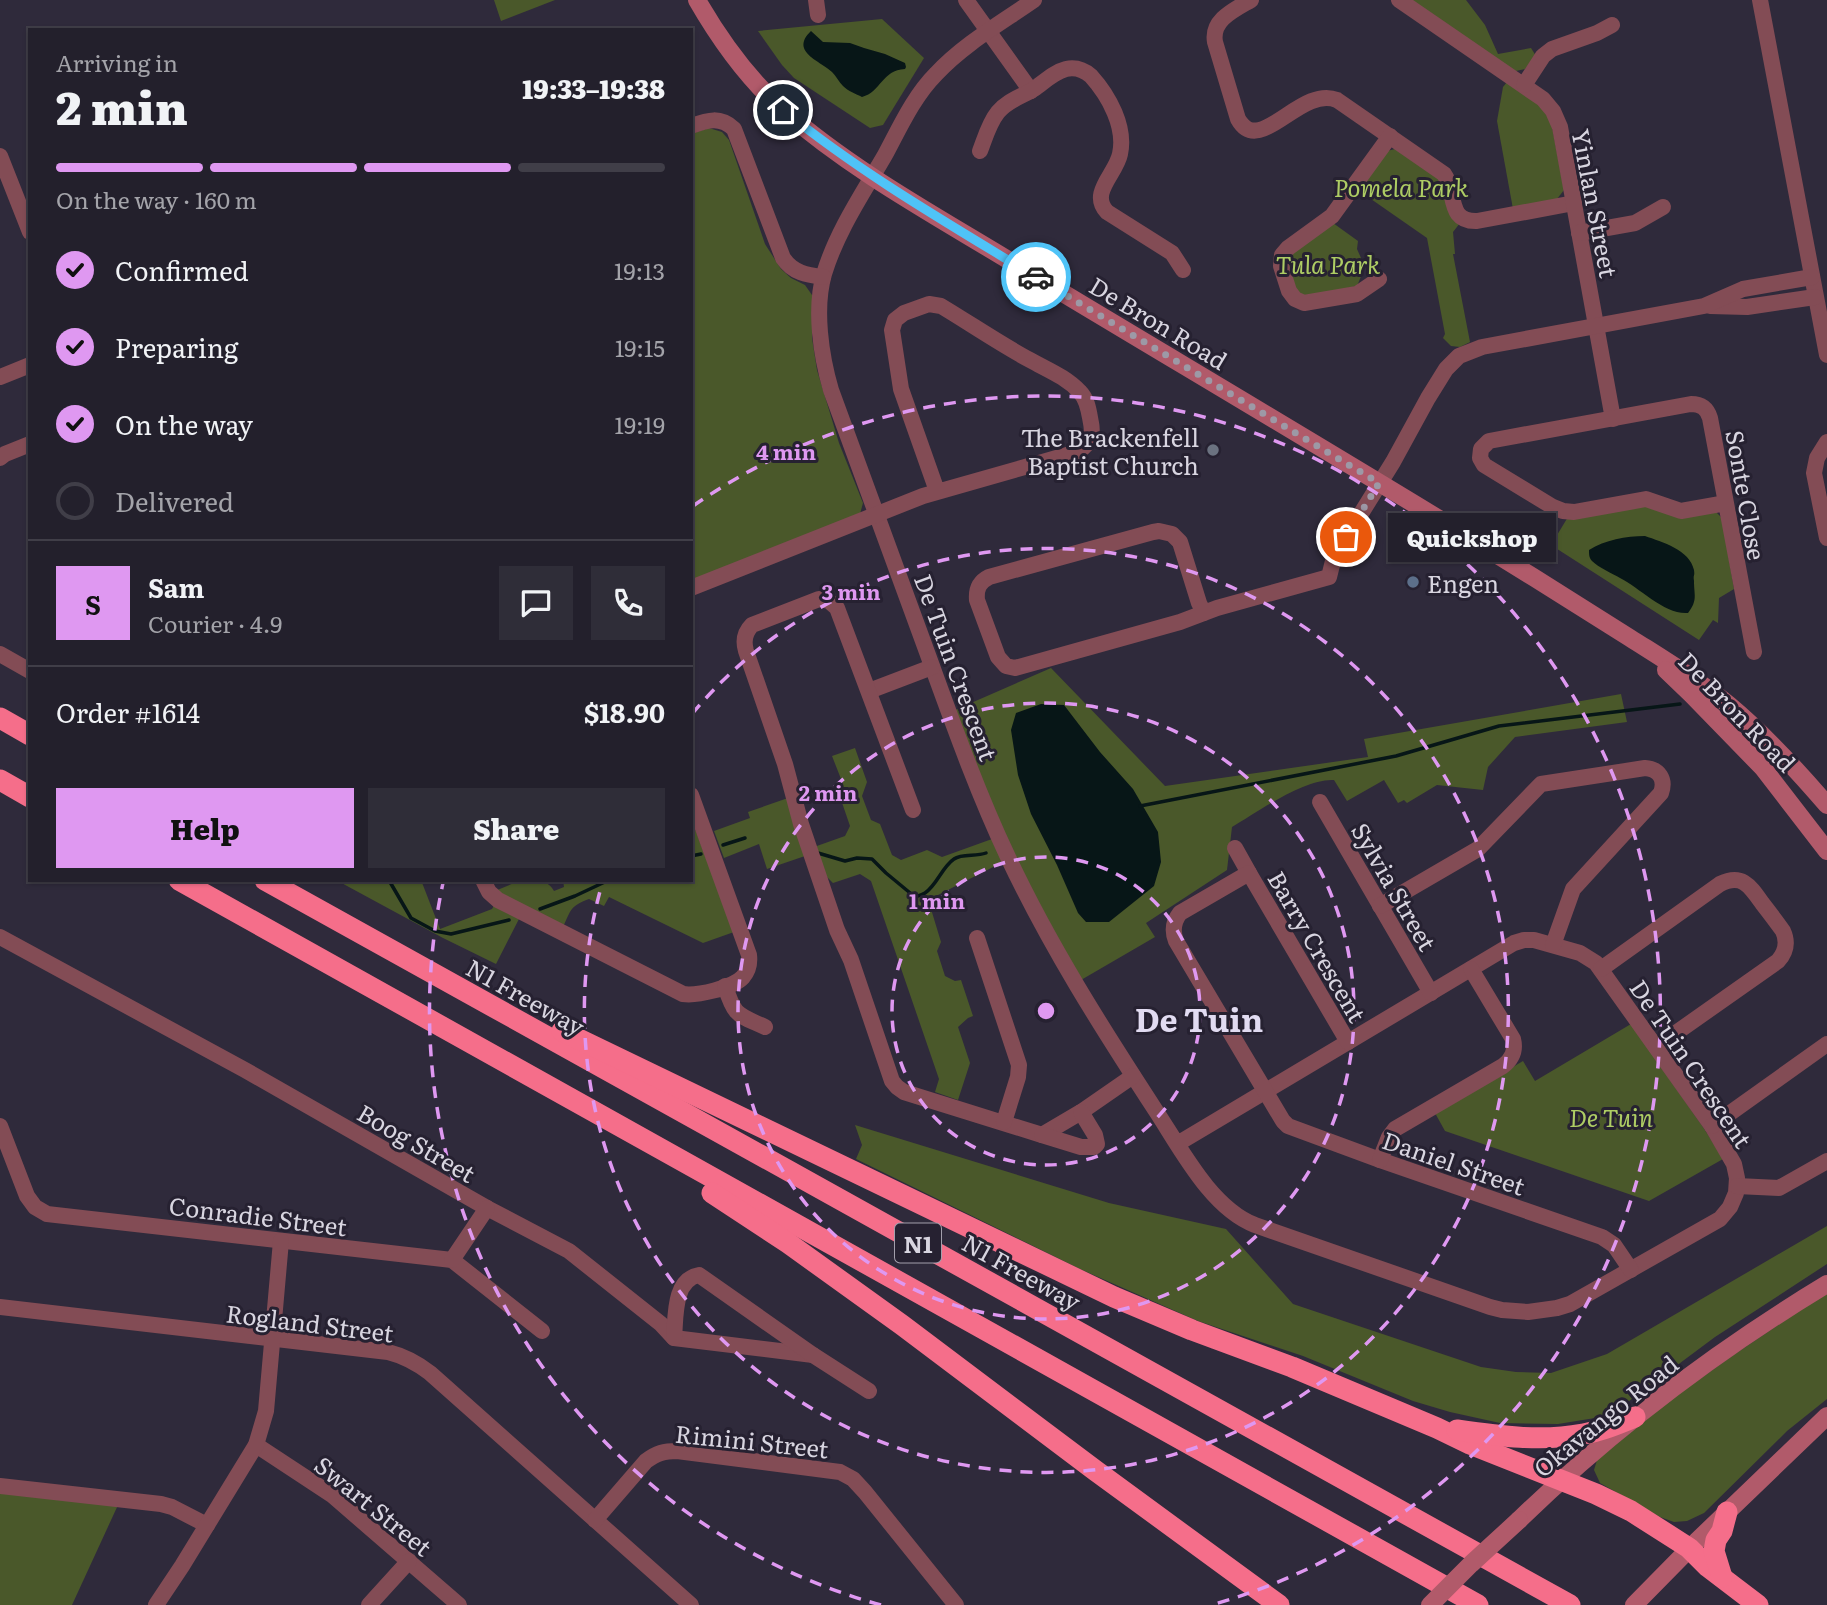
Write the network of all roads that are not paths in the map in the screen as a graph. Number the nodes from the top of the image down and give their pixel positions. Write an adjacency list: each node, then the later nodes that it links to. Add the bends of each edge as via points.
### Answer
1 (697, 0): 15 (street, De Bron Road, via 761,88 826,145)
2 (966, 0): 8 (street)
3 (1034, 0): 8 (street, De Tuin Crescent)
4 (1251, 0): 12 (street, via 1219,21 1214,33 1244,128 1264,131 1295,109 1325,97 1337,100)
5 (1399, 0): 9 (street, Yinlan Street)
6 (1760, 0): 22 (street)
7 (1612, 25): 9 (street, via 1552,49)
8 (988, 32): 10 (street); 15 (street, De Tuin Crescent, via 922,88)
9 (1524, 85): 16 (street, Yinlan Street, via 1549,104 1557,119)
10 (1031, 91): 13 (street, via 1007,103 996,115); 20 (street, via 1069,68 1093,78 1116,114 1121,134 1120,155 1100,193 1102,205 1172,253)
11 (693, 125): 21 (street, via 715,119 734,129 783,258 797,271)
12 (1390, 136): 16 (street, via 1444,174 1457,213 1468,220); 23 (street, via 1332,216 1288,248 1281,261 1289,291 1304,303 1357,294)
13 (980, 151)
14 (0, 156): 18 (street)
15 (873, 176): 21 (street, De Tuin Crescent, via 838,238); 36 (street, De Bron Road)
16 (1574, 203): 19 (street, Yinlan Street)
17 (1663, 207): 19 (street, via 1635,223)
18 (28, 227)
19 (1579, 233): 28 (street, Yinlan Street)
20 (1183, 270)
21 (823, 277): 39 (street, De Tuin Crescent, via 820,311 825,368)
22 (1812, 277): 24 (street); 25 (street)
23 (1379, 279)
24 (1767, 285): 26 (street); 27 (street, via 1743,289)
25 (1815, 297): 26 (street); 29 (street)
26 (1770, 304): 27 (street)
27 (1704, 306): 28 (street)
28 (1596, 326): 32 (street); 36 (street, via 1482,347 1459,356 1446,369)
29 (1827, 355)
30 (28, 366): 31 (street)
31 (0, 377)
32 (1613, 419): 38 (street, Sonte Close, via 1691,404 1706,409); 38 (street, via 1489,441 1480,458 1563,511 1646,499 1681,511)
33 (1827, 442): 40 (street, via 1814,472)
34 (28, 445): 35 (street)
35 (0, 458)
36 (1379, 483): 42 (street, via 1334,557 1329,577); 43 (street, De Bron Road)
37 (937, 491): 37 (street, via 901,389 891,335 899,316 929,304 941,306 1053,371 1082,393 1092,428 1090,440 1079,451); 39 (street)
38 (1726, 503): 44 (street, Sonte Close)
39 (877, 515): 41 (street); 46 (street, De Tuin Crescent)
40 (1827, 538)
41 (693, 587)
42 (1204, 613): 42 (street, via 1010,667 998,657 977,590 989,577 1159,531 1180,542)
43 (1635, 642): 56 (street, De Bron Road, via 1728,704); 60 (street, De Bron Road, via 1763,768)
44 (1754, 652)
45 (0, 654): 47 (street)
46 (932, 667): 48 (street); 79 (street, De Tuin Crescent, via 970,768 1027,896)
47 (28, 670)
48 (869, 691): 57 (street); 82 (street, via 840,613 829,601 814,600 756,622 747,632 744,645 801,824 894,1084 904,1092)
49 (0, 718): 51 (highway)
50 (0, 732): 52 (highway)
51 (28, 734)
52 (28, 748)
53 (0, 780): 54 (highway)
54 (28, 796)
55 (1320, 802): 65 (street, Sylvia Street)
56 (1827, 805)
57 (913, 810)
58 (695, 816): 72 (street, via 749,955 745,974)
59 (1235, 849): 61 (street, Barry Crescent)
60 (1827, 851)
61 (1249, 873): 76 (street, Barry Crescent); 80 (street, Barry Crescent, via 1184,910 1174,929 1176,941)
62 (183, 882): 75 (highway, N1)
63 (269, 882): 69 (highway, N1 Freeway / N1)
64 (484, 882): 72 (street, via 498,900 676,991 698,995)
65 (1380, 906): 68 (street, via 1478,849 1541,784 1655,770 1662,778 1661,793 1573,889); 73 (street, Sylvia Street)
66 (0, 937): 90 (street, Boog Street)
67 (976, 939): 82 (street, via 1019,1065)
68 (1553, 945): 70 (street, De Tuin Crescent, via 1518,941); 71 (street, De Tuin Crescent, via 1586,956)
69 (419, 967): 103 (highway, via 539,1020 1114,1297); 121 (highway, N1 Freeway / N1)
70 (1471, 969): 73 (street, De Tuin Crescent); 87 (street, via 1513,1040 1511,1058 1395,1129)
71 (1601, 969): 78 (street, De Tuin Crescent); 78 (street, via 1729,880 1749,885 1783,931 1786,948 1778,961)
72 (724, 986): 74 (street, via 734,1010)
73 (1431, 993): 76 (street, De Tuin Crescent)
74 (765, 1027)
75 (468, 1041): 113 (highway, via 779,1236); 120 (highway, N1)
76 (1348, 1042): 80 (street, De Tuin Crescent)
77 (1827, 1044): 84 (street)
78 (1656, 1047): 84 (street, De Tuin Crescent)
79 (1133, 1076): 81 (street); 86 (street, De Tuin Crescent)
80 (1266, 1091): 86 (street, De Tuin Crescent); 87 (street, Daniel Street, via 1291,1128)
81 (1082, 1112): 85 (street); 85 (street, via 1095,1135 1094,1147)
82 (1004, 1122): 85 (street)
83 (0, 1126): 91 (street, Conradie Street, via 27,1196 47,1214)
84 (1712, 1126): 89 (street, De Tuin Crescent, via 1734,1164)
85 (1042, 1135)
86 (1177, 1144): 93 (street, De Tuin Crescent, via 1220,1203 1241,1220 1490,1307 1516,1312 1557,1308)
87 (1380, 1160): 93 (street, Daniel Street, via 1602,1237 1614,1245)
88 (1827, 1161): 89 (street, via 1779,1188)
89 (1737, 1186): 93 (street, De Tuin Crescent, via 1720,1219)
90 (487, 1208): 92 (street); 97 (street, Boog Street, via 581,1259)
91 (281, 1241): 92 (street, Conradie Street); 98 (street)
92 (452, 1260): 96 (street)
93 (1631, 1270)
94 (1827, 1284): 102 (street, Okavango Road, via 1727,1349)
95 (0, 1307): 98 (street, Rogland Street)
96 (542, 1331)
97 (674, 1338): 99 (street); 99 (street, via 679,1292 687,1280 699,1275)
98 (271, 1339): 104 (street, via 266,1411); 108 (street, Rogland Street, via 388,1352 412,1361)
99 (813, 1354): 100 (street)
100 (869, 1391)
101 (1827, 1416): 107 (street)
102 (1635, 1417): 103 (highway, via 1566,1437 1522,1438); 105 (street, Okavango Road)
103 (1437, 1428): 105 (highway)
104 (256, 1445): 109 (street); 111 (street, Swart Street, via 332,1495)
105 (1560, 1480): 110 (highway, via 1631,1511); 119 (street, Okavango Road, bridge)
106 (0, 1486): 109 (street, via 162,1504)
107 (1727, 1512): 110 (street); 112 (highway, via 1714,1551)
108 (595, 1520): 117 (street, Rogland Street); 118 (street, Rimini Street, via 646,1461 665,1451 840,1472 865,1492)
109 (207, 1525): 114 (street)
110 (1689, 1548): 112 (highway); 122 (street)
111 (409, 1561): 115 (street); 116 (street, Swart Street)
112 (1721, 1577): 123 (highway)
113 (1272, 1601)
114 (156, 1605)
115 (369, 1605)
116 (459, 1605)
117 (691, 1605)
118 (956, 1605)
119 (1430, 1605)
120 (1478, 1605)
121 (1570, 1605)
122 (1634, 1605)
123 (1758, 1605)

